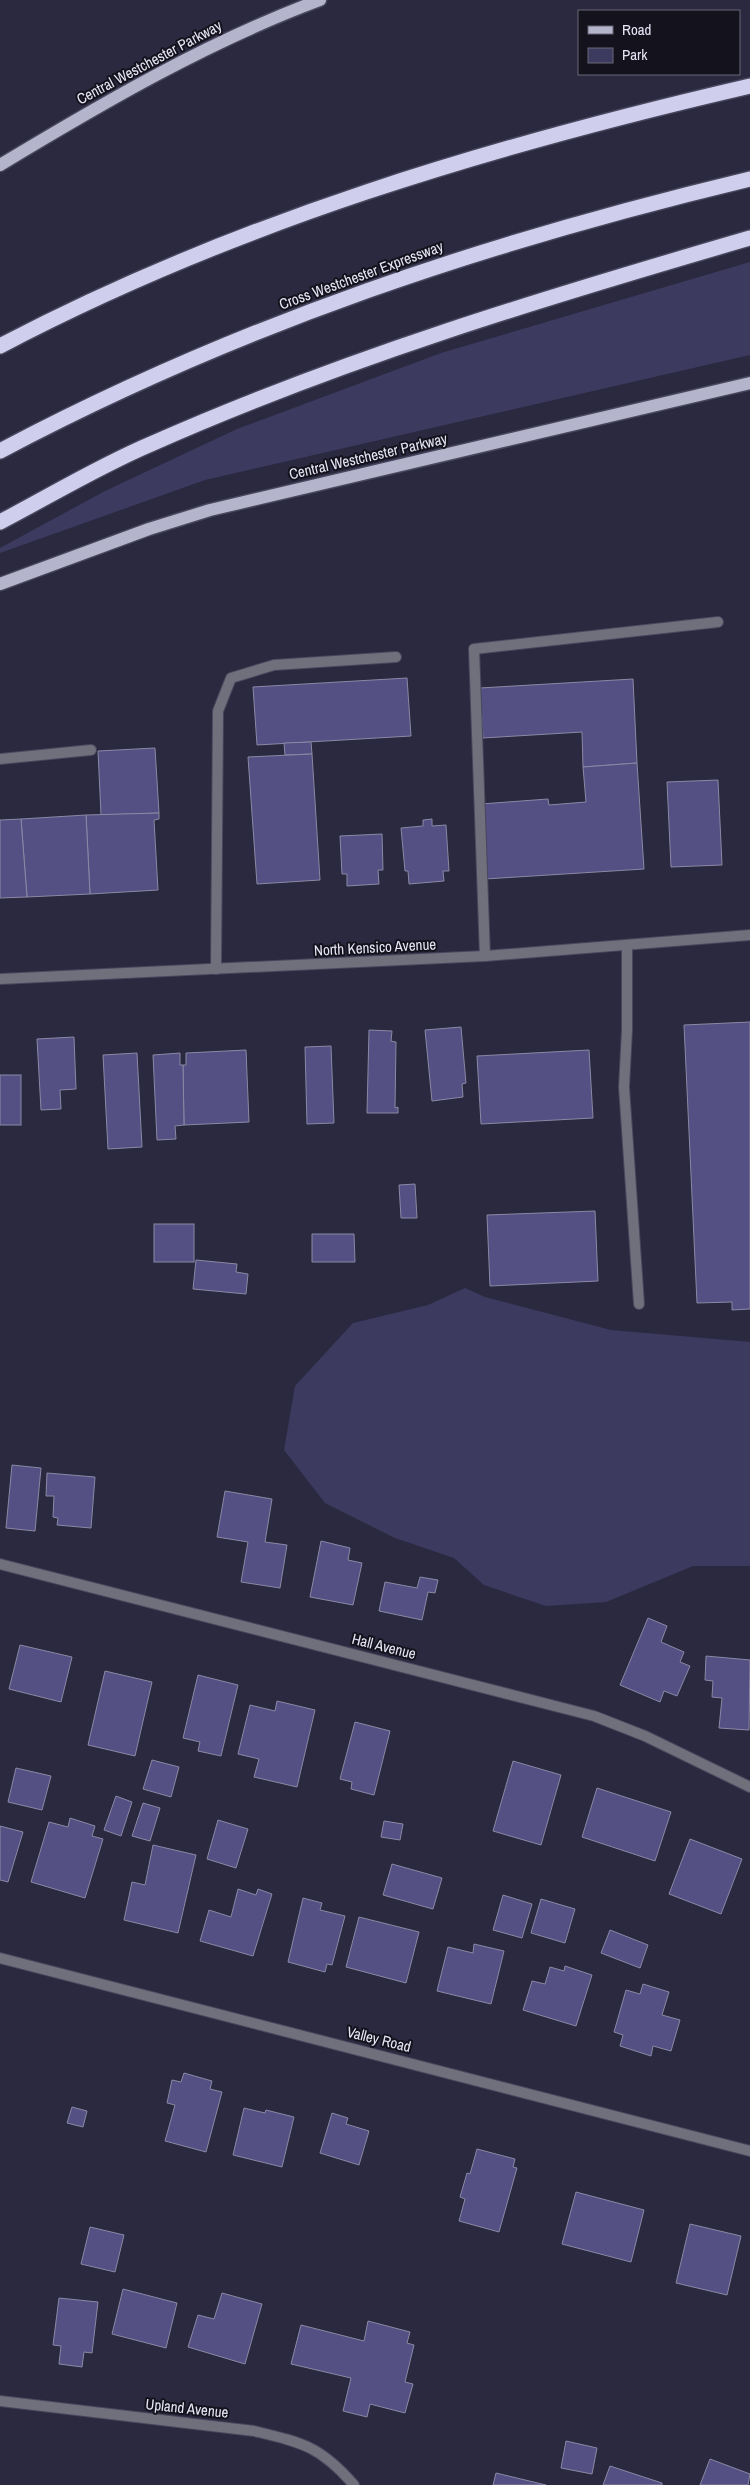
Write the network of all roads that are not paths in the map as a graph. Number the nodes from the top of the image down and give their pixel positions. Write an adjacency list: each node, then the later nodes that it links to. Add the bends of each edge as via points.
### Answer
1 (320, 0): 3 (main road, Central Westchester Parkway, via 247,30 138,84)
2 (750, 86): 6 (highway, via 506,147 372,189 255,231 135,282)
3 (0, 165)
4 (750, 179): 8 (highway, Cross Westchester Expressway, via 532,235 410,274 172,366)
5 (750, 238): 9 (highway, via 523,305 337,367 149,444)
6 (0, 346)
7 (750, 383): 10 (main road, Central Westchester Parkway, via 210,510)
8 (0, 451)
9 (0, 522)
10 (0, 584)
11 (718, 622): 17 (street, via 474,649)
12 (396, 657): 18 (street, via 274,665 230,678 218,711)
13 (91, 750): 14 (street)
14 (0, 759)
15 (750, 935): 16 (street, North Kensico Avenue)
16 (627, 945): 17 (street, North Kensico Avenue); 20 (street, via 624,1087)
17 (485, 956): 18 (street, North Kensico Avenue)
18 (216, 969): 19 (street, North Kensico Avenue)
19 (0, 979)
20 (639, 1304)
21 (0, 1564): 22 (street, Hall Avenue, via 594,1716 645,1736)
22 (750, 1787)
23 (0, 1958): 24 (street, Valley Road)
24 (750, 2151)
25 (0, 2401): 26 (street, Upland Avenue, via 254,2431 296,2441 323,2453)
26 (354, 2485)

